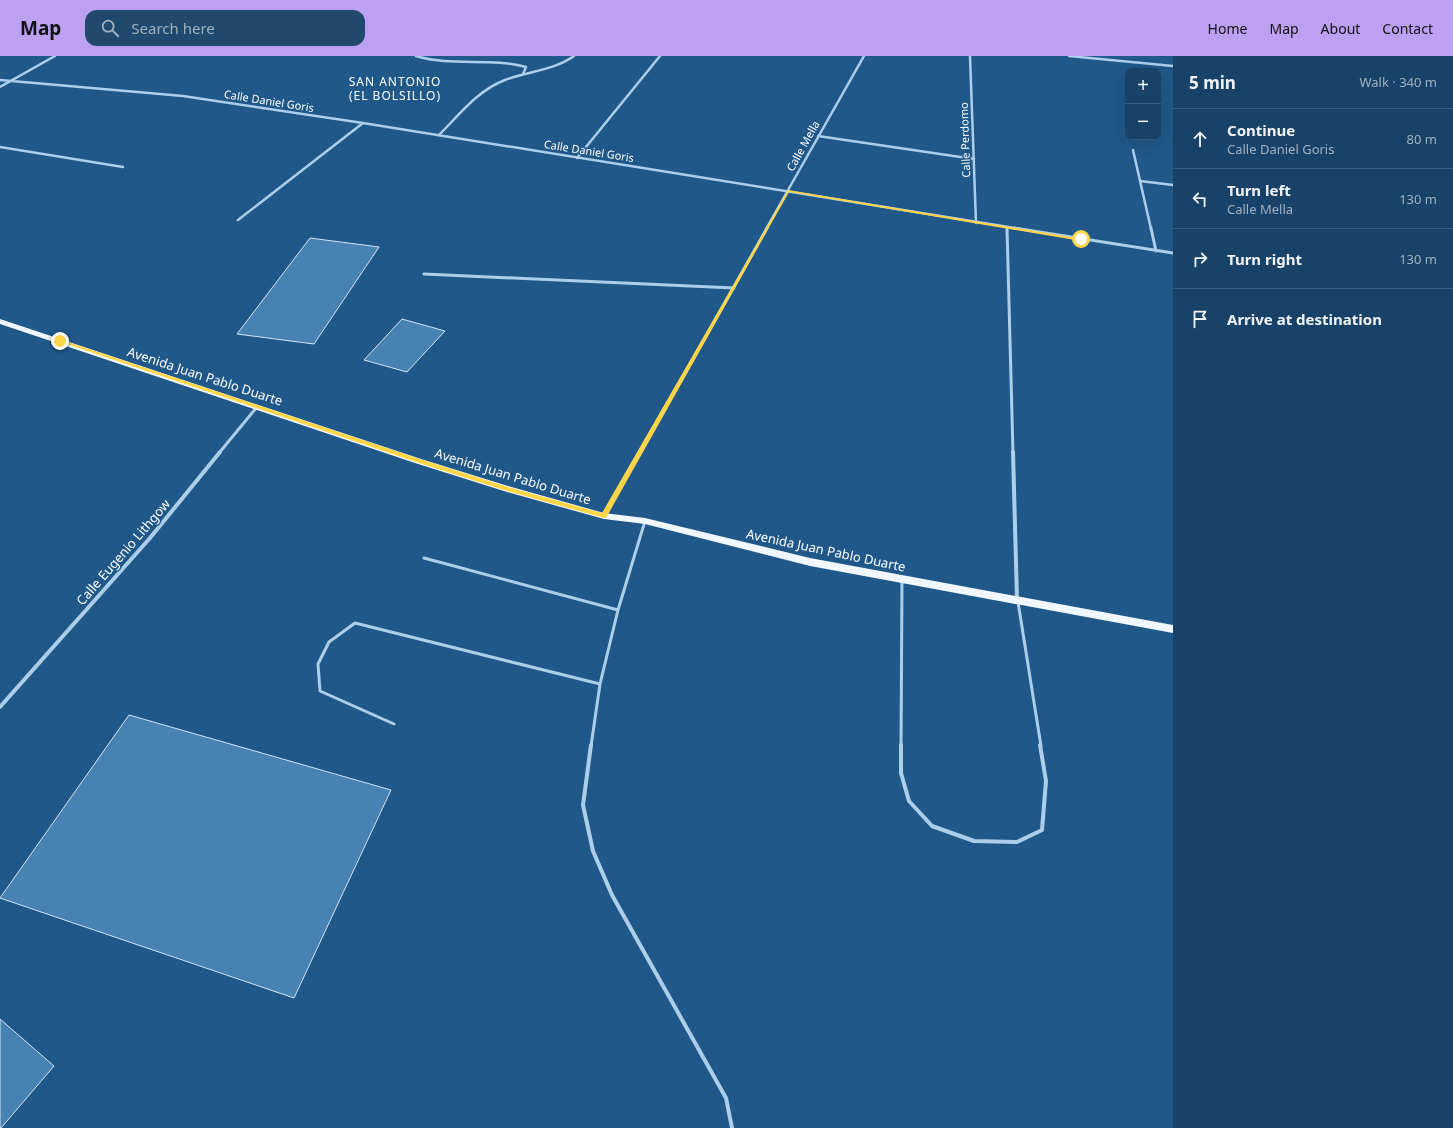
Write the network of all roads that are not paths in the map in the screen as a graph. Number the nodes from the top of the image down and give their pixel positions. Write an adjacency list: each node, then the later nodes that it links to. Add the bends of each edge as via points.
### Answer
1 (55, 56): 11 (street)
2 (416, 56): 9 (street, via 441,61 506,59 519,62 526,67)
3 (574, 56): 9 (street, via 566,63 555,67)
4 (660, 56): 18 (street)
5 (864, 56): 15 (street, Calle Mella)
6 (970, 56): 19 (street, Calle Perdomo)
7 (1069, 56): 8 (street)
8 (1173, 66)
9 (523, 74): 14 (street, via 496,84 476,98)
10 (0, 80): 11 (street, Calle Daniel Goris)
11 (12, 81): 12 (street); 13 (street, Calle Daniel Goris, via 183,96)
12 (0, 87)
13 (363, 123): 14 (street, Calle Daniel Goris); 24 (street)
14 (439, 135): 18 (street, Calle Daniel Goris)
15 (818, 136): 19 (street); 23 (street, Calle Mella)
16 (0, 147): 20 (street)
17 (1133, 150): 21 (street)
18 (577, 158): 23 (street, Calle Daniel Goris)
19 (974, 159): 25 (street, Calle Perdomo)
20 (123, 167)
21 (1140, 181): 22 (street); 27 (street)
22 (1173, 185)
23 (788, 191): 25 (street, Calle Daniel Goris); 30 (street, Calle Mella)
24 (238, 220)
25 (976, 223): 26 (street, Calle Daniel Goris)
26 (1007, 228): 27 (street, Calle Daniel Goris); 37 (street)
27 (1156, 251): 28 (street, Calle Daniel Goris)
28 (1173, 253)
29 (424, 274): 30 (street)
30 (734, 288): 33 (street, Calle Mella)
31 (0, 321): 32 (main road, Avenida Juan Pablo Duarte)
32 (257, 407): 33 (main road, Avenida Juan Pablo Duarte, via 500,487); 41 (street, Calle Eugenio Lithgow, via 150,538)
33 (604, 516): 34 (main road, Avenida Juan Pablo Duarte)
34 (645, 521): 36 (main road, Avenida Juan Pablo Duarte, via 810,562); 38 (lane)
35 (424, 558): 38 (lane)
36 (902, 579): 37 (main road, Avenida Juan Pablo Duarte); 37 (lane, via 901,773 909,801 932,826 974,841 1017,842 1042,830 1046,781)
37 (1017, 600): 39 (main road, Avenida Juan Pablo Duarte)
38 (618, 610): 40 (lane)
39 (1173, 628)
40 (600, 684): 42 (lane, via 355,623 329,642 318,664 320,691); 43 (lane, via 583,805 593,851 612,895 726,1098)
41 (0, 707)
42 (394, 724)
43 (732, 1128)

